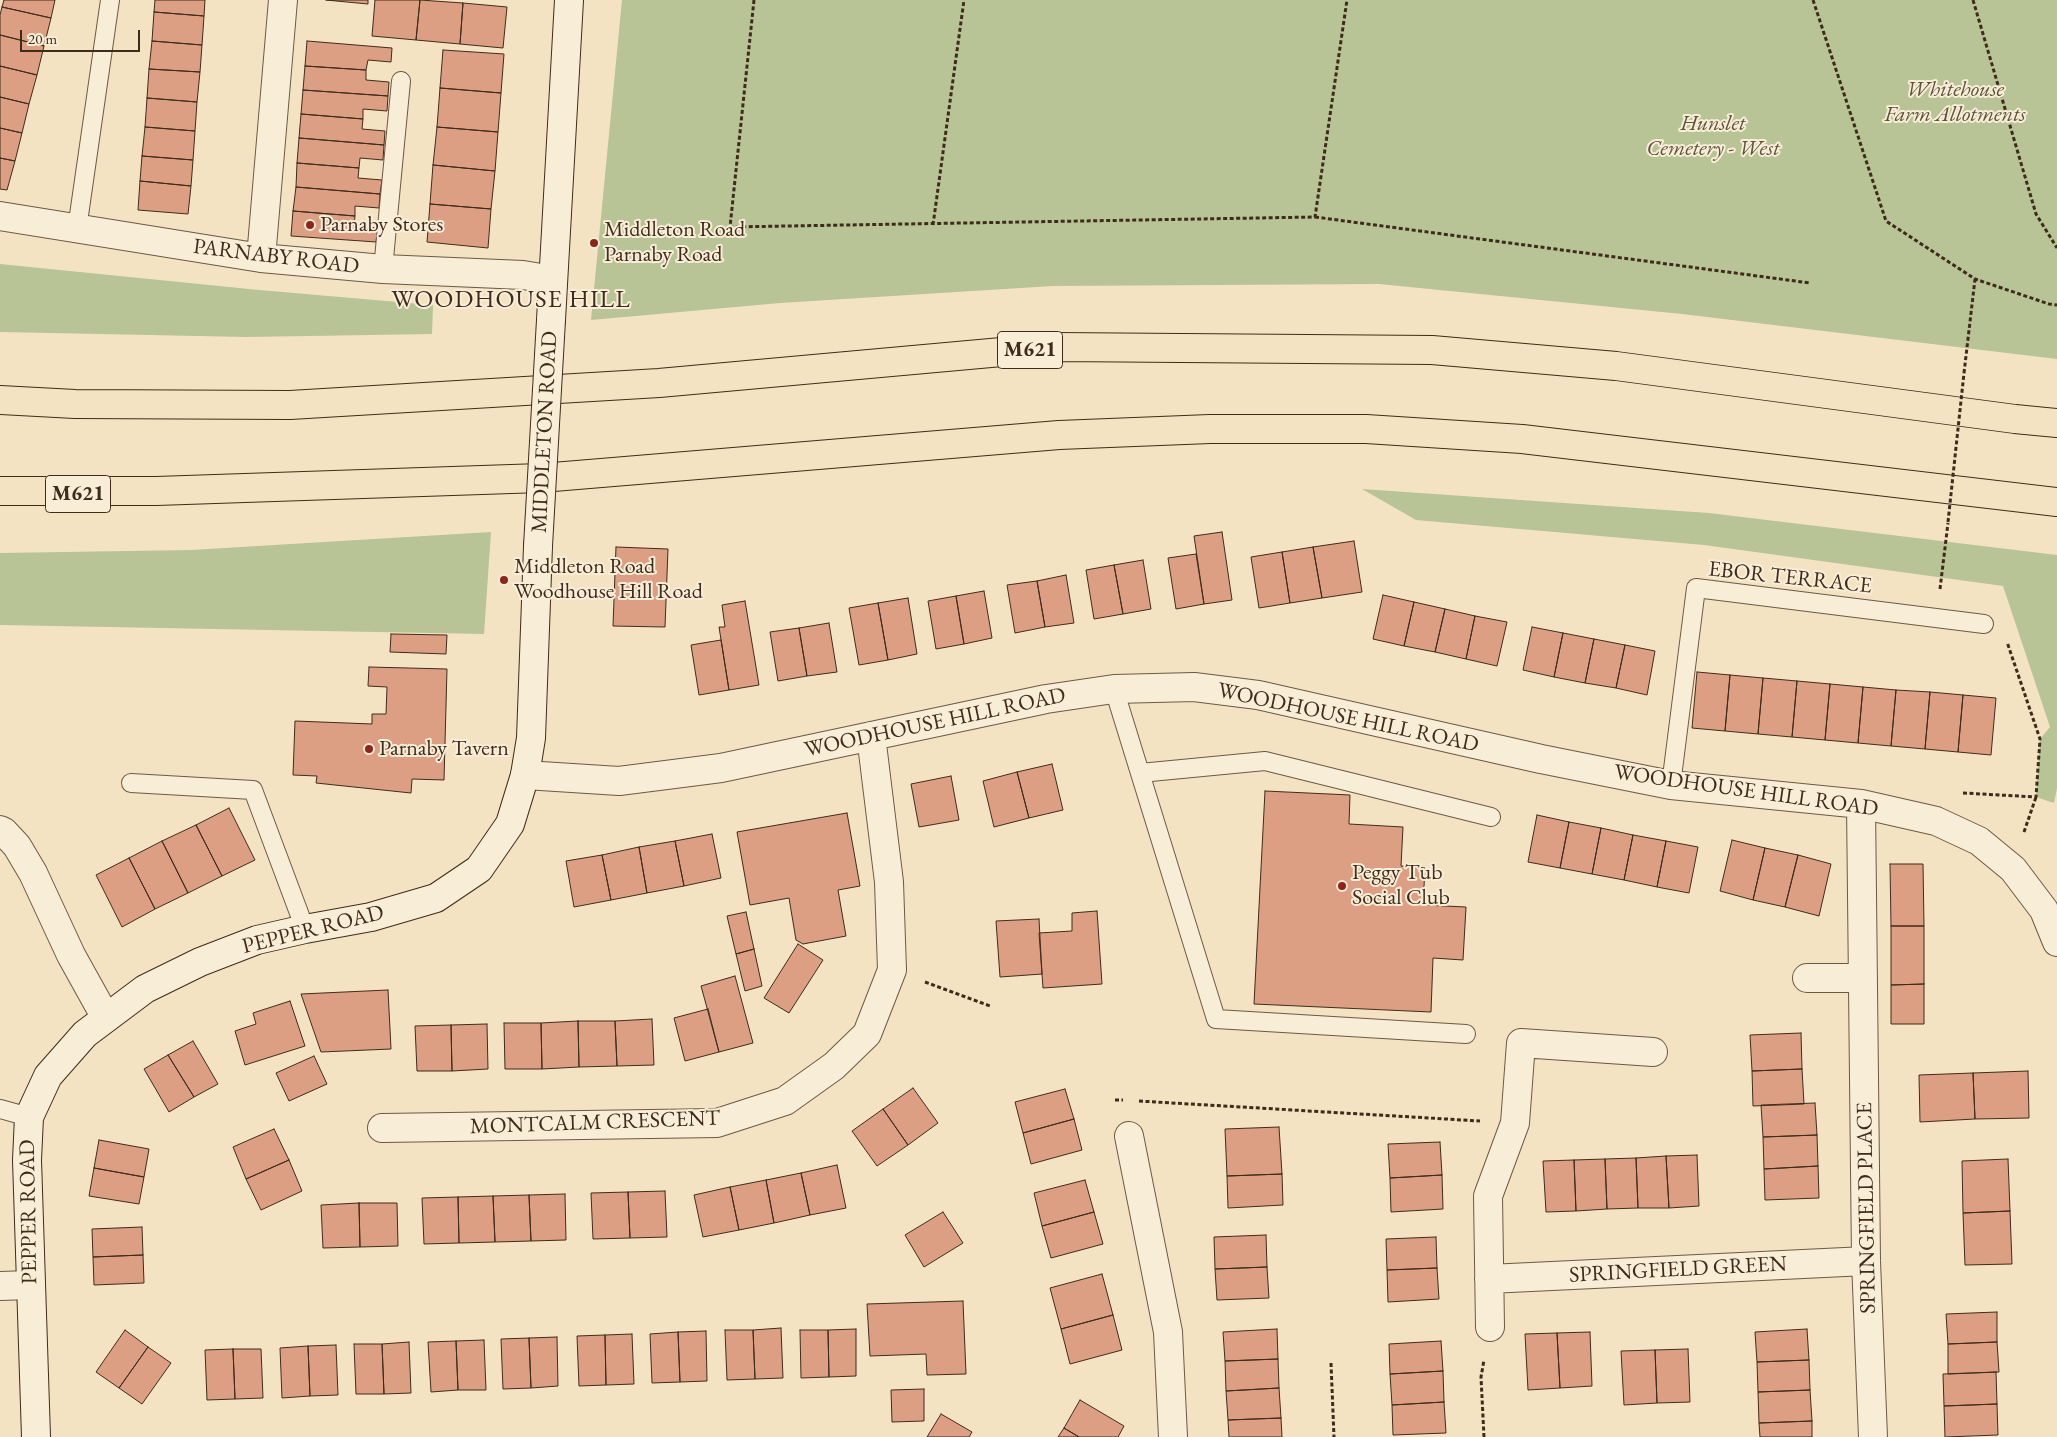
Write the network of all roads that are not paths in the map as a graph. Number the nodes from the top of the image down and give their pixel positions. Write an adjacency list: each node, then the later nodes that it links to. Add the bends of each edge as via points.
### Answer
1 (110, 0): 6 (lane)
2 (283, 0): 7 (street)
3 (569, 0): 9 (street, MIDDLETON ROAD)
4 (401, 81): 8 (lane)
5 (0, 216): 6 (street, PARNABY ROAD)
6 (77, 229): 7 (street, PARNABY ROAD)
7 (261, 258): 8 (street, PARNABY ROAD)
8 (383, 269): 9 (street, PARNABY ROAD, via 523,275)
9 (553, 280): 22 (street, MIDDLETON ROAD, bridge, via 531,738)
10 (0, 394): 12 (highway, M621)
11 (0, 400): 12 (highway, M621)
12 (39, 402): 13 (highway, M621, via 300,404 659,383 1057,348 1422,350 1616,366)
13 (2057, 423)
14 (0, 490): 15 (highway, M621)
15 (156, 491): 16 (highway, M621); 17 (highway, M621, via 541,478 1060,435 1366,429 1522,439)
16 (0, 498)
17 (2057, 502)
18 (1984, 624): 24 (lane, EBOR TERRACE, via 1696,588)
19 (1114, 688): 20 (street, WOODHOUSE HILL ROAD); 21 (lane); 24 (street, WOODHOUSE HILL ROAD, via 1194,687 1258,695 1540,759)
20 (871, 736): 22 (street, WOODHOUSE HILL ROAD, via 721,768 619,781); 37 (street, MONTCALM CRESCENT, via 889,882 892,970 867,1034 834,1066 785,1101 717,1123)
21 (1140, 773): 26 (lane, via 1265,761); 33 (lane, via 1216,1018)
22 (526, 775): 28 (street, PEPPER ROAD, via 510,824 472,874 436,898 371,918)
23 (130, 783): 28 (lane, via 253,790)
24 (1672, 785): 25 (street, WOODHOUSE HILL ROAD)
25 (1861, 804): 29 (street, WOODHOUSE HILL ROAD, via 1936,822 1979,840 2013,869 2044,910); 31 (street, SPRINGFIELD PLACE)
26 (1492, 817)
27 (0, 830): 32 (street, via 17,846 32,872 71,955)
28 (305, 929): 32 (street, PEPPER ROAD, via 257,940 200,962 145,989)
29 (2057, 942)
30 (1807, 978): 31 (street)
31 (1863, 978): 39 (street, SPRINGFIELD PLACE)
32 (106, 1018): 36 (street, PEPPER ROAD, via 85,1034 48,1076)
33 (1466, 1034)
34 (1653, 1052): 40 (street, via 1521,1043 1515,1123 1488,1196)
35 (0, 1109): 36 (lane)
36 (29, 1118): 41 (street, PEPPER ROAD)
37 (382, 1128)
38 (1129, 1136): 45 (street, via 1168,1332)
39 (1866, 1261): 40 (street, SPRINGFIELD GREEN); 46 (street, SPRINGFIELD PLACE)
40 (1489, 1279): 43 (street)
41 (30, 1285): 42 (street); 44 (street, PEPPER ROAD)
42 (0, 1286)
43 (1490, 1327)
44 (36, 1437)
45 (1173, 1437)
46 (1873, 1437)

